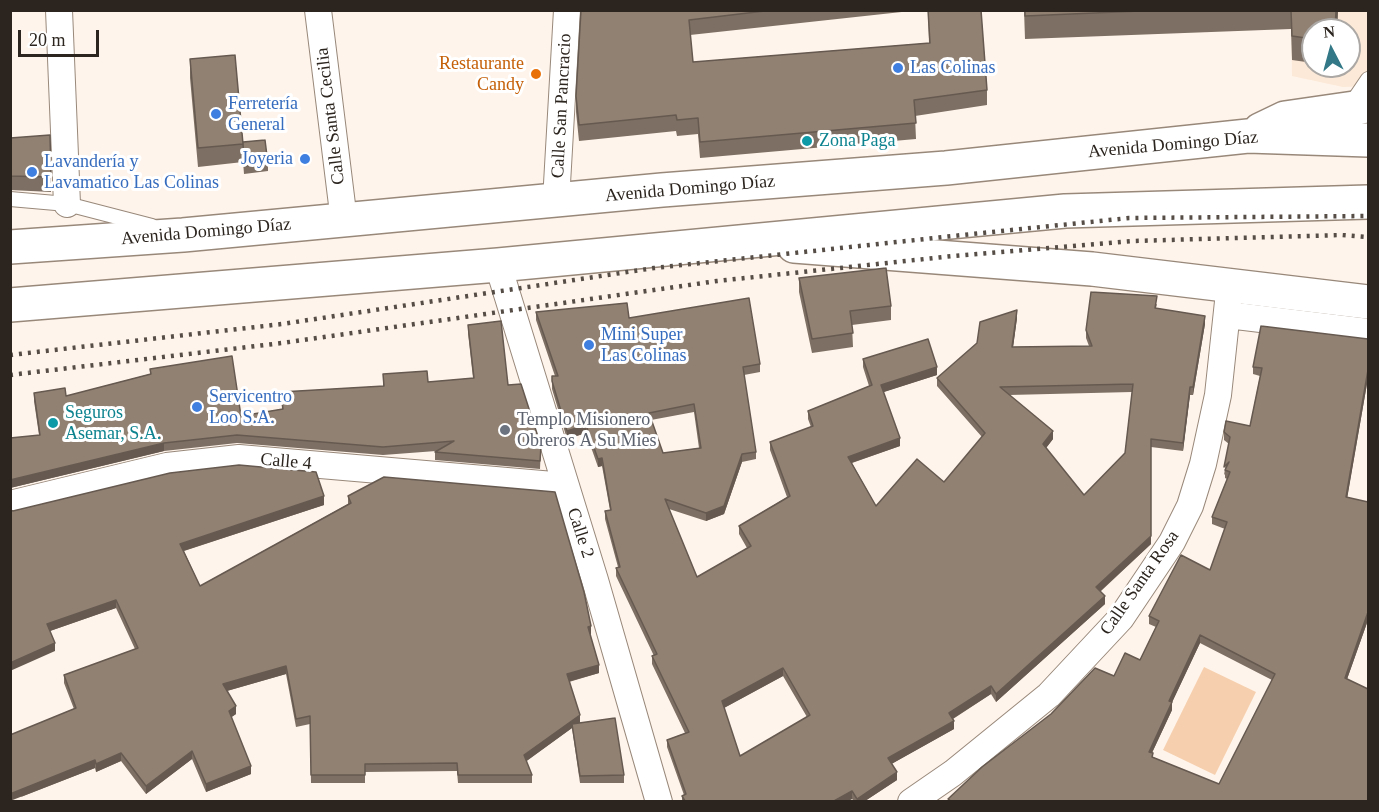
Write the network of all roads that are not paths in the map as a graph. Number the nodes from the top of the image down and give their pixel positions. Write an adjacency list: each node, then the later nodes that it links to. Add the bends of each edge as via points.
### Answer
1 (59, 10): 11 (street)
2 (318, 10): 12 (street, Calle Santa Cecilia)
3 (567, 10): 9 (street, Calle San Pancracio)
4 (1368, 79): 5 (lane)
5 (1359, 106): 6 (main road, via 1285,117)
6 (1248, 136): 7 (main road, Avenida Domingo Díaz); 9 (main road, Avenida Domingo Díaz, via 946,168)
7 (1368, 140)
8 (10, 199): 11 (lane)
9 (556, 201): 12 (main road, Avenida Domingo Díaz)
10 (1368, 202): 14 (main road, via 1065,211)
11 (67, 204): 13 (lane)
12 (344, 221): 13 (main road, Avenida Domingo Díaz)
13 (183, 235): 15 (main road, Avenida Domingo Díaz)
14 (741, 242): 16 (main road); 17 (main road, via 1092,269)
15 (10, 247)
16 (498, 265): 19 (main road); 21 (street, Calle 2)
17 (1229, 299): 18 (main road); 20 (street); 24 (street, Calle Santa Rosa, via 1218,395 1203,464 1190,506 1172,542 1121,618 1049,695)
18 (1368, 302)
19 (10, 305)
20 (1368, 332)
21 (565, 486): 22 (street, Calle 4, via 239,458 167,466); 23 (street, Calle 2)
22 (10, 504)
23 (659, 801)
24 (911, 801)

